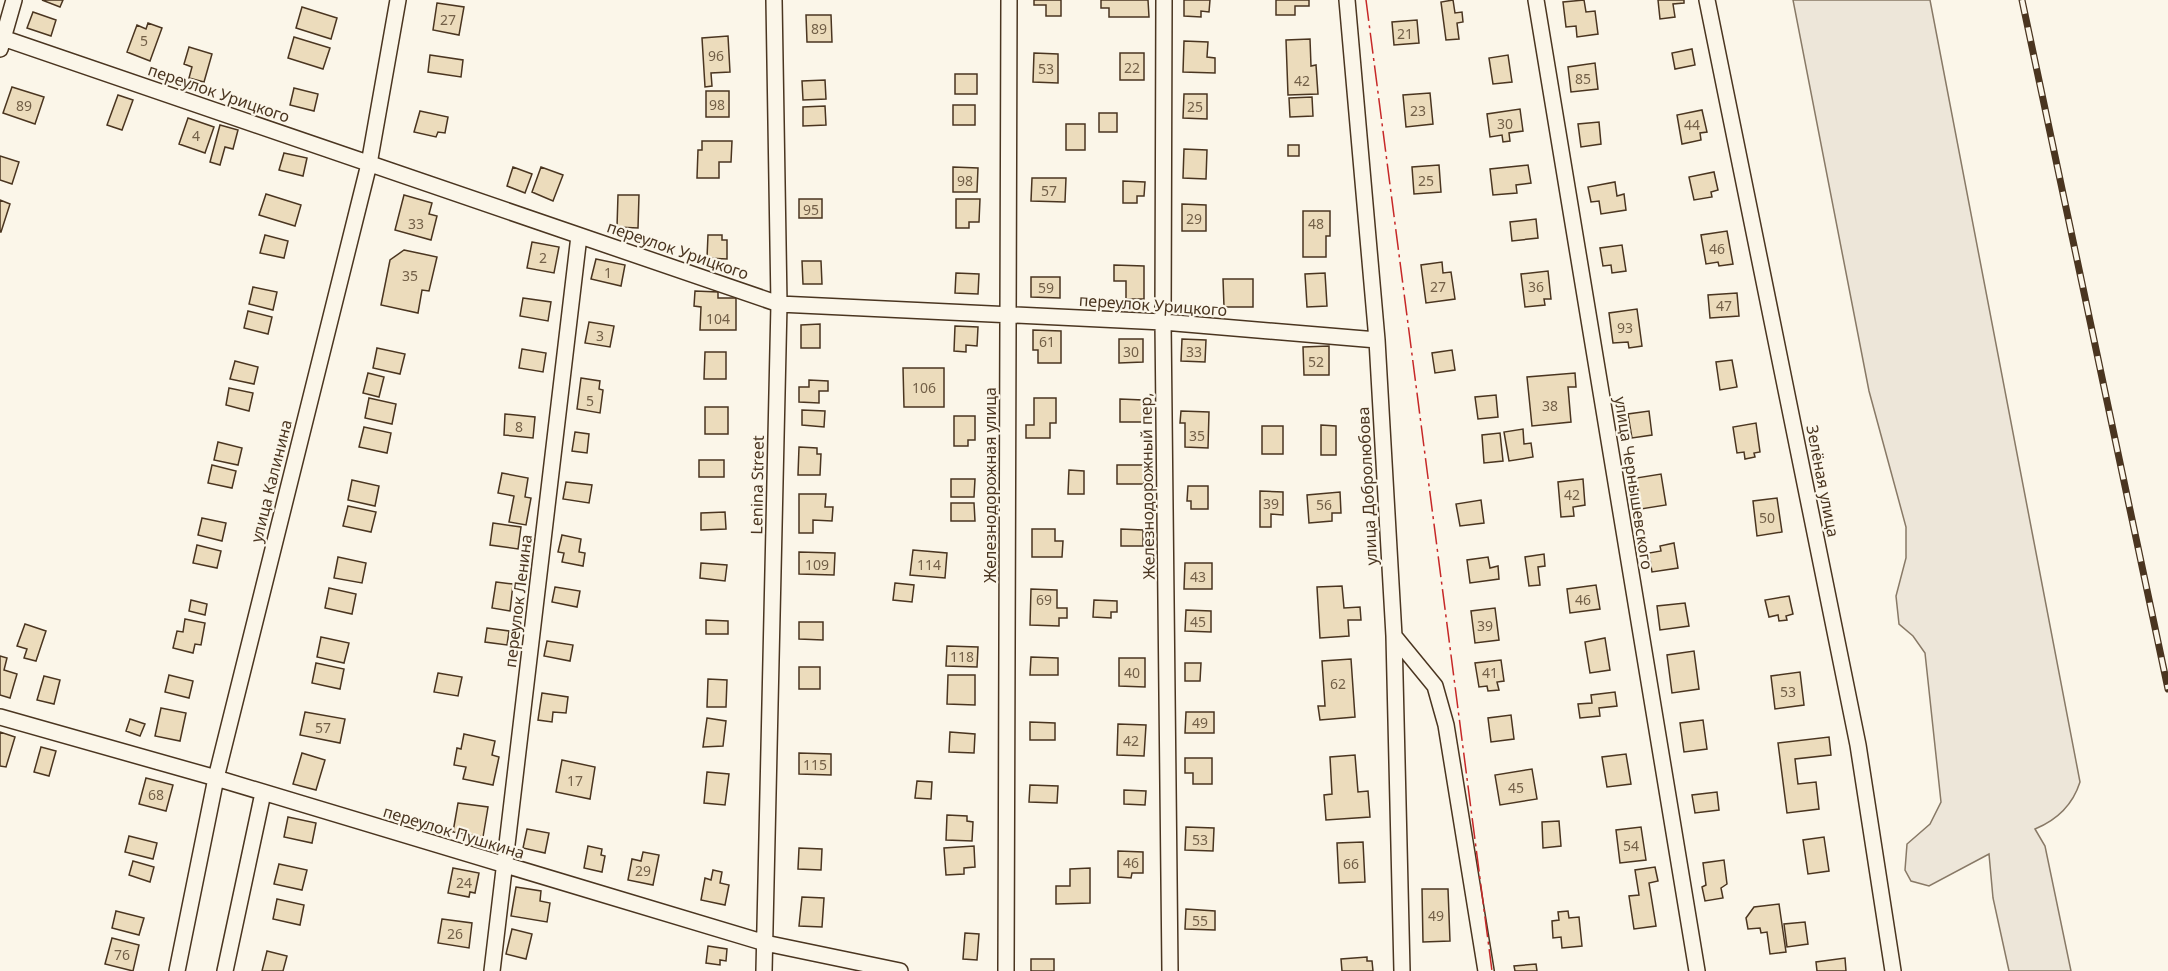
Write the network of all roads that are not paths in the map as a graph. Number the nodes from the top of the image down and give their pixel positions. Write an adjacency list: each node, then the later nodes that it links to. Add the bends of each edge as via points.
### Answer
1 (14, 0): 9 (street)
2 (398, 0): 10 (street, улица Калинина)
3 (774, 0): 12 (street, Lenina Street)
4 (1009, 0): 13 (street, Железнодорожная улица)
5 (1164, 0): 14 (street, Железнодорожный пер,)
6 (1347, 0): 15 (street, улица Добролюбова)
7 (1536, 0): 31 (street, улица Чернышевского)
8 (1707, 0): 32 (street, Зелёная улица, via 1858,745)
9 (1, 41): 10 (street, переулок Урицкого)
10 (369, 164): 11 (street, переулок Урицкого); 18 (street, улица Калинина)
11 (579, 236): 12 (street, переулок Урицкого); 20 (street, переулок Ленина)
12 (779, 304): 13 (street, переулок Урицкого); 21 (street, Lenina Street)
13 (1008, 315): 14 (street, переулок Урицкого); 27 (street, Железнодорожная улица)
14 (1163, 322): 15 (street, переулок Урицкого); 28 (street, Железнодорожный пер,)
15 (1377, 340): 16 (street, улица Добролюбова)
16 (1394, 636): 29 (street, улица Добролюбова); 30 (street, via 1435,686 1446,725)
17 (0, 717): 18 (street, переулок Пушкина)
18 (216, 778): 19 (street, переулок Пушкина); 22 (street, улица Калинина)
19 (263, 793): 20 (street, переулок Пушкина); 23 (street)
20 (505, 866): 21 (street, переулок Пушкина); 24 (street, переулок Ленина)
21 (765, 943): 25 (street, Lenina Street); 26 (street, переулок Пушкина)
22 (177, 971)
23 (225, 971)
24 (492, 971)
25 (764, 971)
26 (900, 971)
27 (1006, 971)
28 (1170, 971)
29 (1402, 971)
30 (1486, 971)
31 (1697, 971)
32 (1893, 971)

